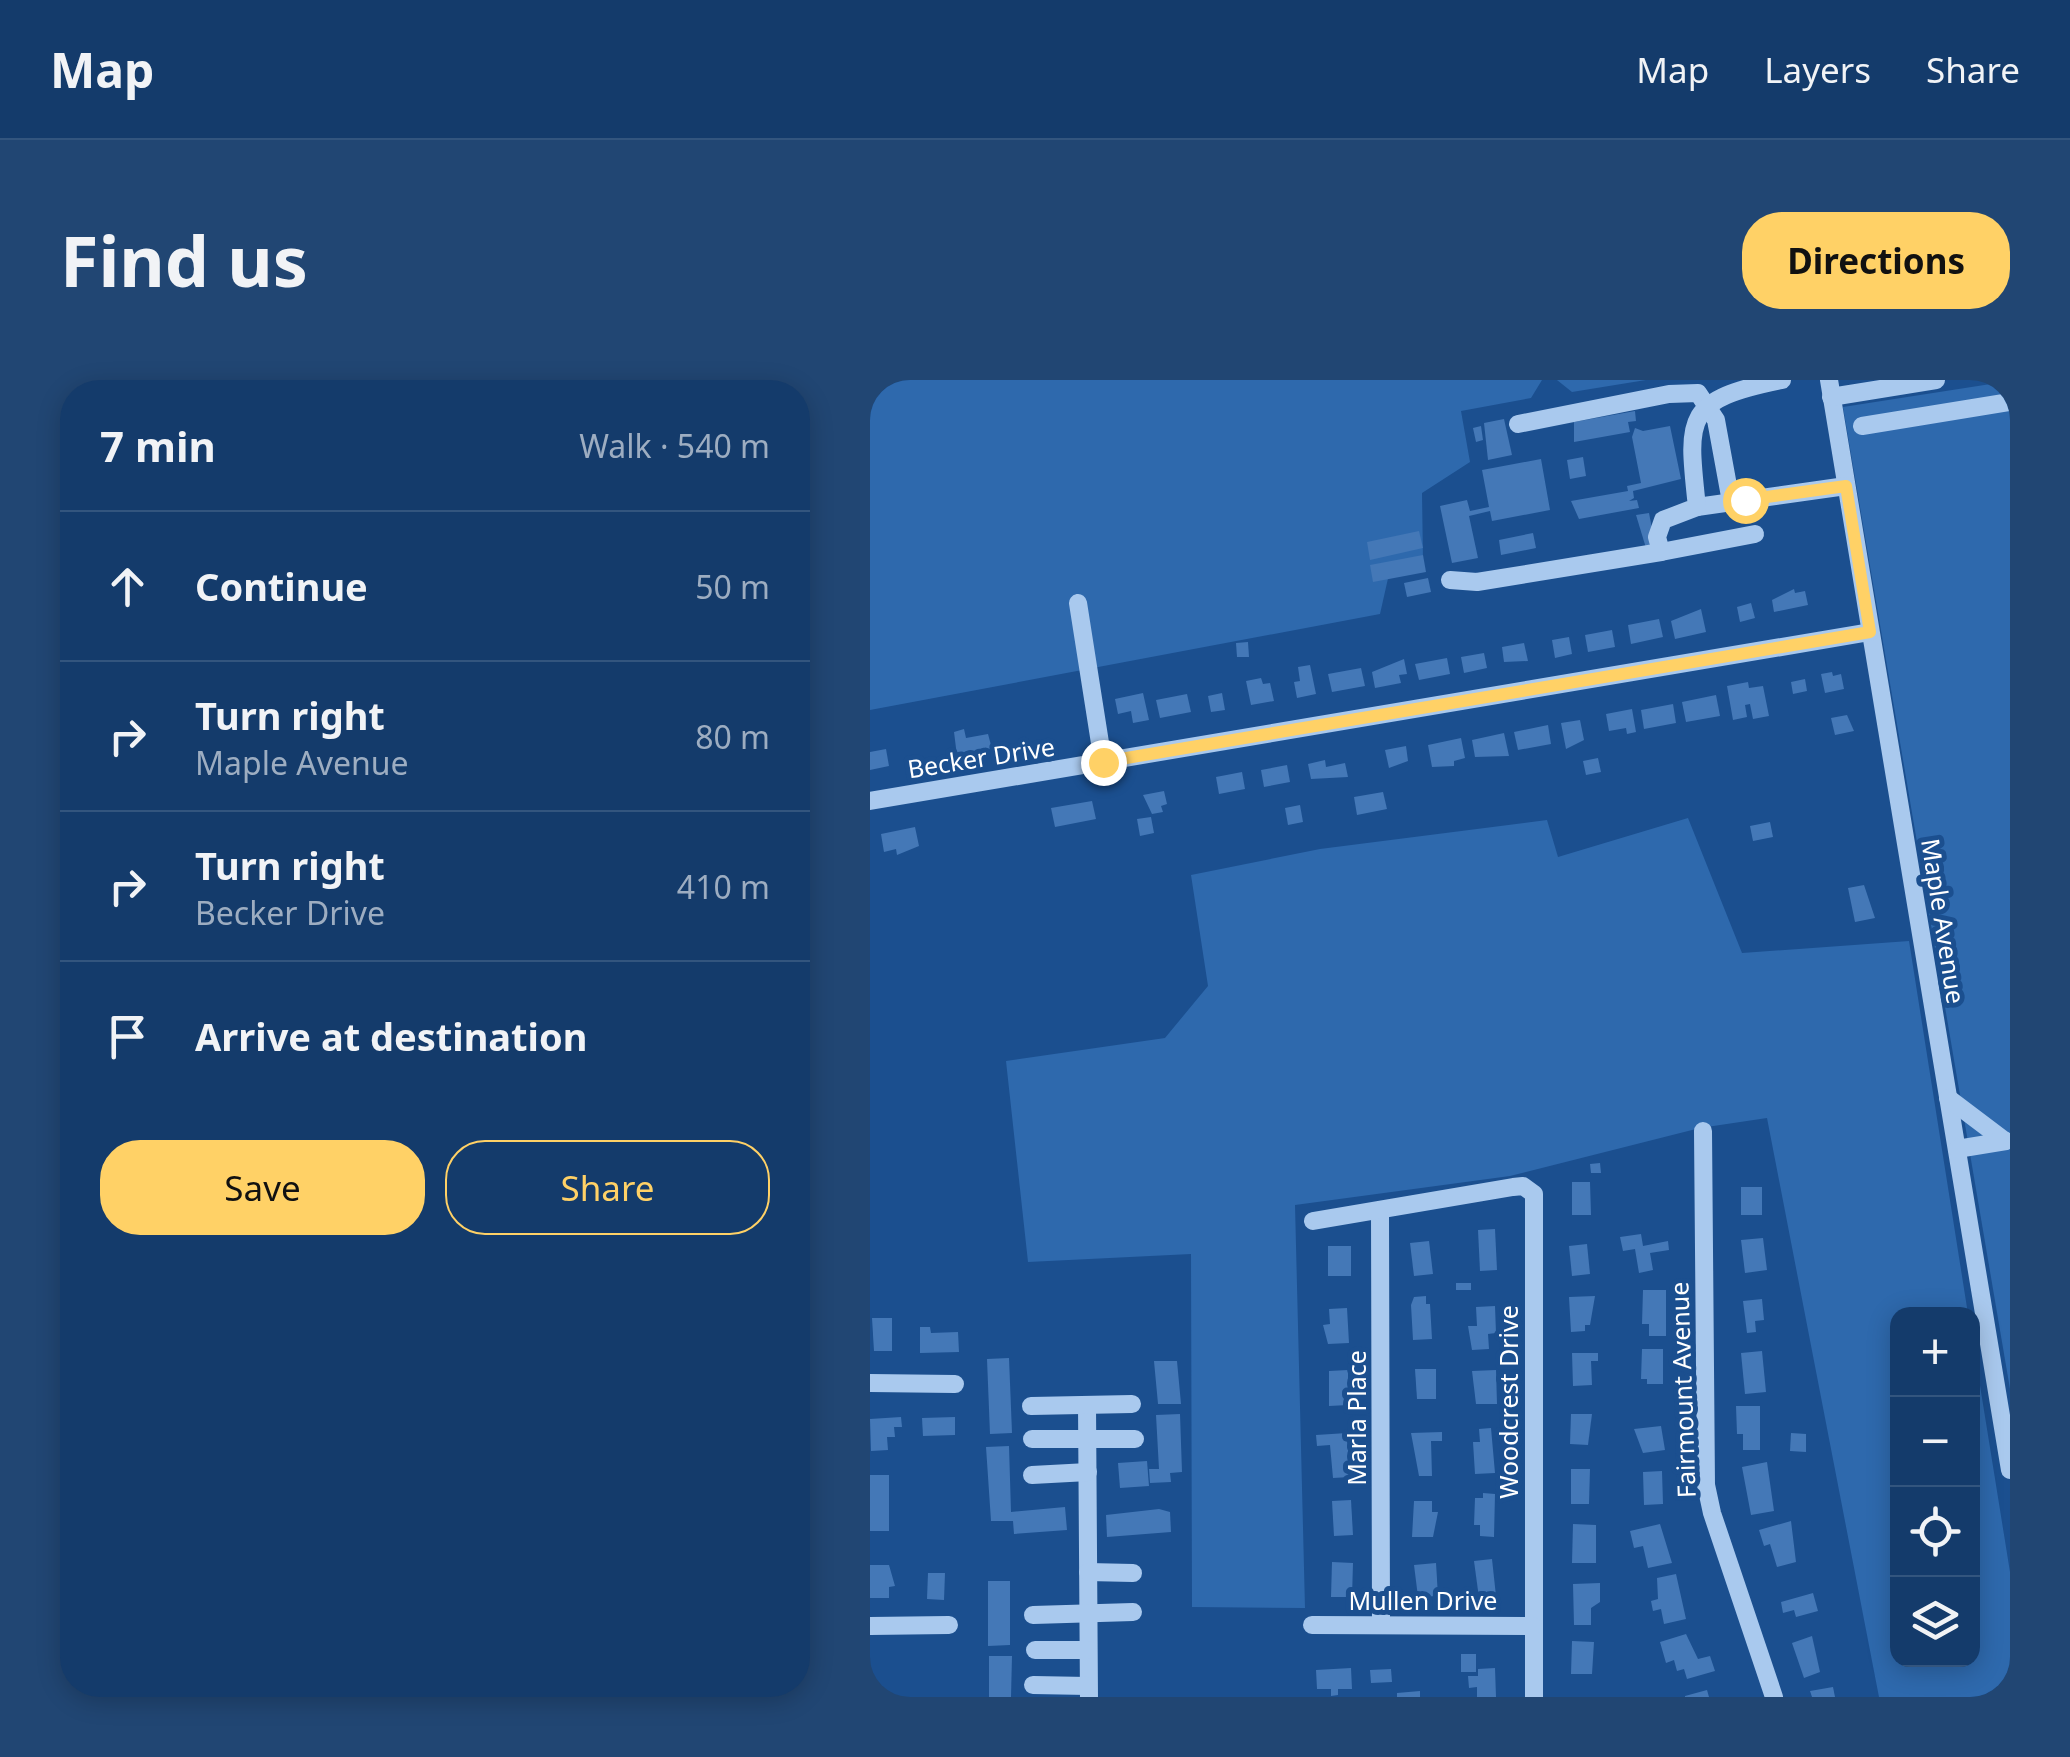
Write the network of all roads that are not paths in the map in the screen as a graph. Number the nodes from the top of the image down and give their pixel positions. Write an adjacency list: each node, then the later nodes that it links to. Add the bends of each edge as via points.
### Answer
1 (1782, 380): 4 (street)
2 (1936, 380): 3 (street)
3 (1830, 388): 8 (street, Maple Avenue)
4 (1718, 401): 6 (street, via 1689,392); 9 (street); 10 (street, via 1689,437)
5 (2010, 402): 7 (street)
6 (1518, 424)
7 (1862, 426)
8 (1846, 486): 9 (street); 15 (street, Maple Avenue)
9 (1738, 502): 10 (street)
10 (1697, 507): 12 (street, via 1662,520)
11 (1755, 534): 12 (street)
12 (1661, 552): 13 (street, via 1477,582)
13 (1450, 580)
14 (1078, 603): 16 (street)
15 (1870, 632): 16 (street, Becker Drive); 18 (street, Maple Avenue)
16 (1103, 762): 17 (street, Becker Drive)
17 (870, 801)
18 (1948, 1098): 20 (street); 21 (street, Maple Avenue)
19 (1703, 1131): 50 (street, Fairmount Avenue, via 1706,1485)
20 (2008, 1140): 21 (street)
21 (1957, 1149): 32 (street, Maple Avenue)
22 (1380, 1212): 23 (street); 41 (street, Marla Place); 44 (street, Woodcrest Drive, via 1513,1187 1534,1194)
23 (1313, 1221)
24 (870, 1382): 25 (street)
25 (955, 1384)
26 (1087, 1404): 27 (street); 28 (street); 31 (street)
27 (1132, 1404)
28 (1031, 1406)
29 (1032, 1439): 31 (street)
30 (1134, 1439): 31 (street)
31 (1087, 1440): 33 (street)
32 (2010, 1470)
33 (1088, 1472): 34 (street); 35 (street)
34 (1032, 1475)
35 (1088, 1572): 36 (street); 37 (street)
36 (1132, 1573)
37 (1088, 1612): 38 (street); 39 (street); 46 (street)
38 (1133, 1612)
39 (1033, 1615)
40 (1312, 1625): 41 (street, Mullen Drive)
41 (1381, 1625): 44 (street, Mullen Drive)
42 (870, 1626): 43 (street)
43 (950, 1626)
44 (1533, 1626): 49 (street, Woodcrest Drive)
45 (1035, 1650): 46 (street)
46 (1088, 1650): 48 (street)
47 (1033, 1685): 48 (street)
48 (1088, 1691)
49 (1534, 1697)
50 (1774, 1697)

